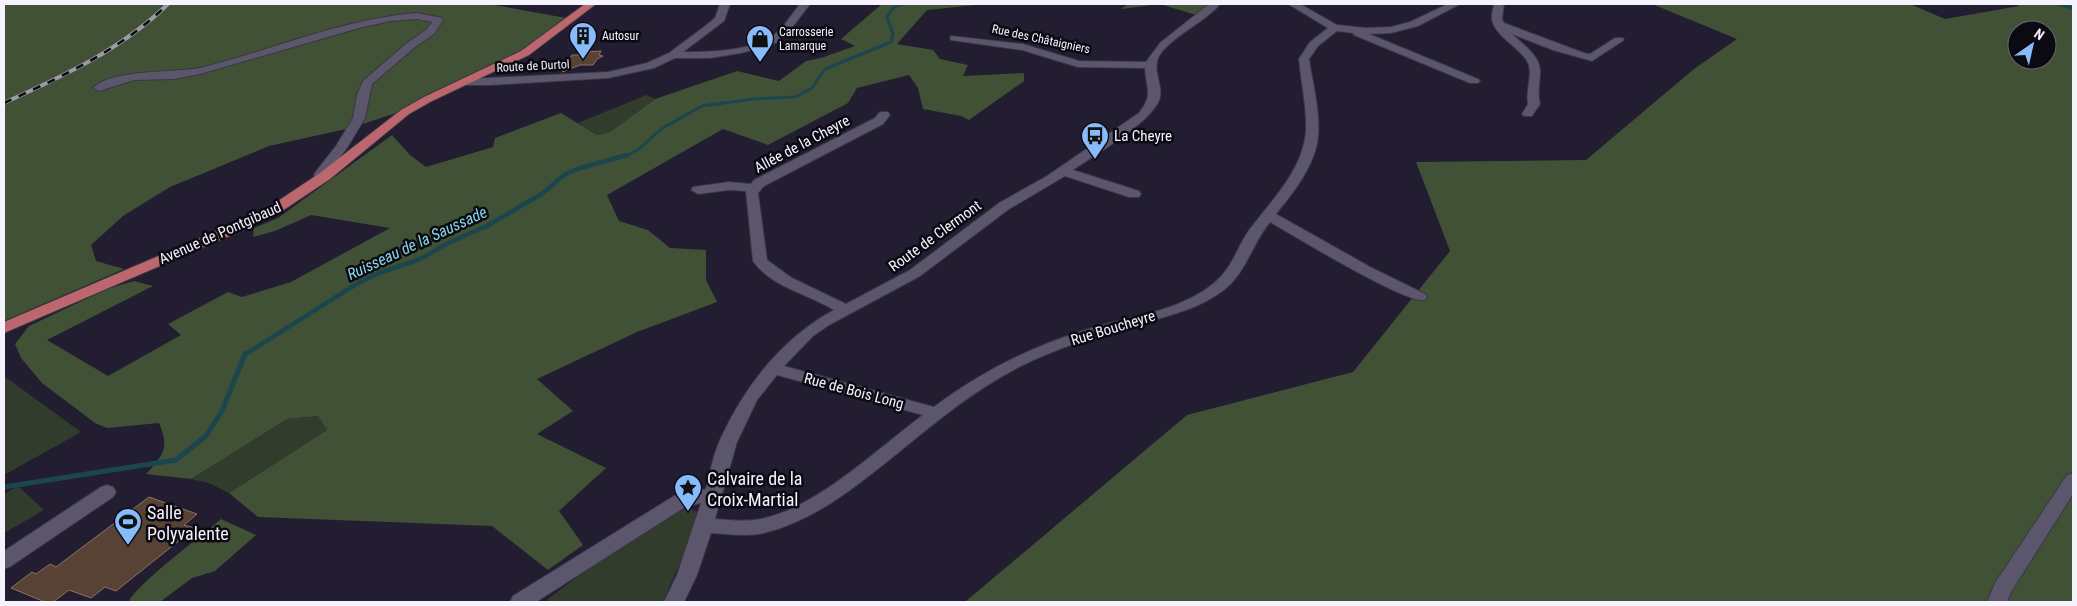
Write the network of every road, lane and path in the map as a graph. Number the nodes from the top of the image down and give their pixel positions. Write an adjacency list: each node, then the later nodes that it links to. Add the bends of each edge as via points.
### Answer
1 (591, 4): 16 (main road, Avenue de Pontgibaud, via 525,54)
2 (725, 4): 13 (street, Route de Durtol, via 720,19)
3 (805, 4): 13 (street, via 767,44 714,54)
4 (1215, 4): 14 (street, via 1157,51)
5 (1293, 4): 9 (street)
6 (1456, 4): 10 (street, via 1414,24 1382,30)
7 (1499, 4): 8 (street, via 1497,19)
8 (1500, 26): 12 (street, via 1547,45 1592,58); 18 (street, via 1533,61 1534,104)
9 (1335, 28): 10 (street); 25 (street, Rue Boucheyre, via 1314,44 1304,57 1312,129 1310,144 1303,164)
10 (1350, 30): 15 (street)
11 (955, 38): 14 (street, Rue des Châtaigniers, via 1023,47 1078,64)
12 (1619, 40)
13 (673, 55): 16 (street, Route de Durtol, via 650,66 608,75)
14 (1151, 65): 20 (street, Route de Clermont, via 1156,92 1149,109)
15 (1474, 81)
16 (466, 82): 21 (main road, Avenue de Pontgibaud, via 405,112)
17 (99, 88): 21 (street, via 132,77 200,71 384,16 418,13 438,20 430,32 411,44 367,83 359,118 320,174)
18 (1528, 114)
19 (884, 115): 22 (street, Allée de la Cheyre, via 879,121)
20 (1064, 171): 24 (street); 27 (street, Route de Clermont, via 977,225 915,273)
21 (325, 176): 28 (main road, Avenue de Pontgibaud, via 257,218)
22 (754, 188): 23 (street, via 726,180); 27 (street, Allée de la Cheyre, via 751,193 760,261 775,275)
23 (698, 190)
24 (1134, 194)
25 (1269, 216): 26 (street); 30 (street, Rue Boucheyre, via 1251,237 1238,269 1212,294 1185,307 1112,326 1034,354 979,383)
26 (1420, 297)
27 (845, 310): 29 (street, Route de Clermont, via 808,333)
28 (4, 328)
29 (772, 368): 30 (street, Rue de Bois Long); 33 (street, Route de Clermont, via 739,418)
30 (936, 413): 34 (street, Rue Boucheyre, via 822,501 760,526)
31 (2073, 480): 38 (street, via 2002,588)
32 (107, 492): 35 (street)
33 (712, 494): 34 (street, Route de Clermont); 36 (street, via 680,501)
34 (704, 526): 37 (street, Route de Clermont)
35 (4, 561)
36 (520, 602)
37 (674, 602)
38 (1997, 602)

